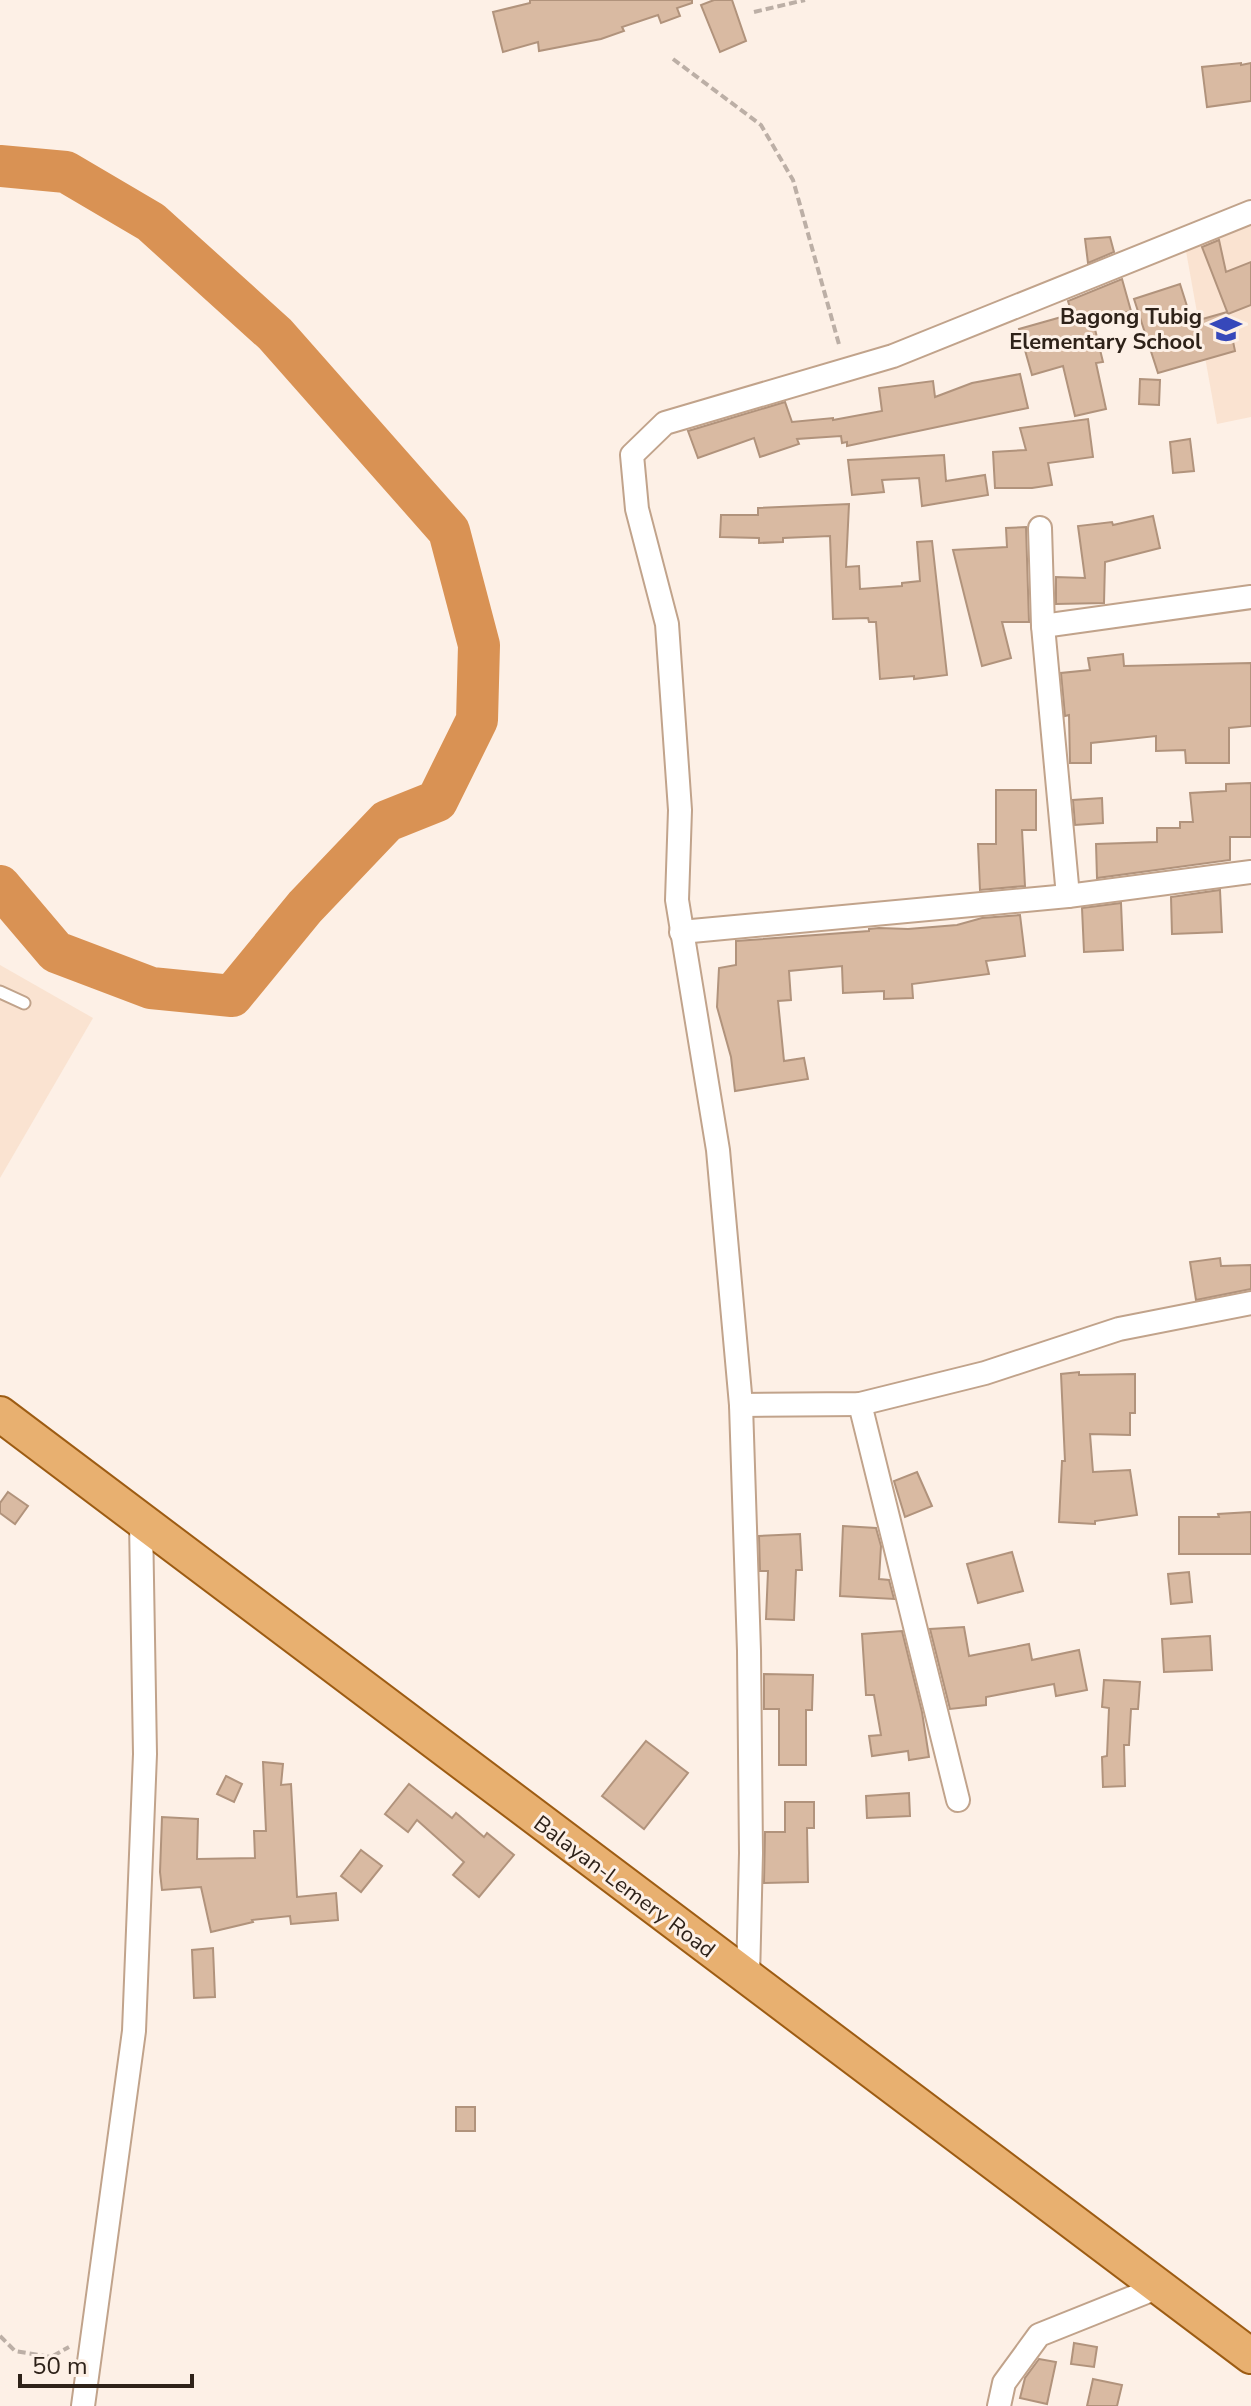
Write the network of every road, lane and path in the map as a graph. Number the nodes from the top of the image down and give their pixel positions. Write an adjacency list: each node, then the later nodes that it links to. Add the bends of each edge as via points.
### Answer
1 (805, 0): 2 (path)
2 (754, 12)
3 (673, 59): 5 (path, via 761,125 793,180)
4 (1251, 212): 5 (street, via 893,356)
5 (846, 370): 11 (street, via 665,423 632,455 637,509 667,624 680,810)
6 (1040, 528): 8 (street)
7 (1251, 597): 8 (street)
8 (1043, 626): 10 (street)
9 (1251, 872): 10 (street)
10 (1068, 896): 11 (street)
11 (681, 932): 16 (street, via 718,1150)
12 (0, 992): 13 (lane)
13 (24, 1003)
14 (1251, 1303): 15 (street, via 1119,1329 985,1373)
15 (860, 1404): 16 (street); 19 (street)
16 (741, 1405): 20 (street, via 751,1853)
17 (0, 1414): 18 (main road, Balayan-Lemery Road)
18 (141, 1522): 20 (main road, Balayan-Lemery Road); 22 (street, via 145,1754 134,2031)
19 (958, 1800)
20 (748, 1978): 21 (main road, Balayan-Lemery Road)
21 (1159, 2287): 24 (main road, Balayan-Lemery Road); 26 (street, via 1039,2335 1004,2383)
22 (93, 2335): 23 (path, via 51,2357 15,2351); 25 (street)
23 (0, 2336)
24 (1251, 2356)
25 (83, 2406)
26 (999, 2406)

